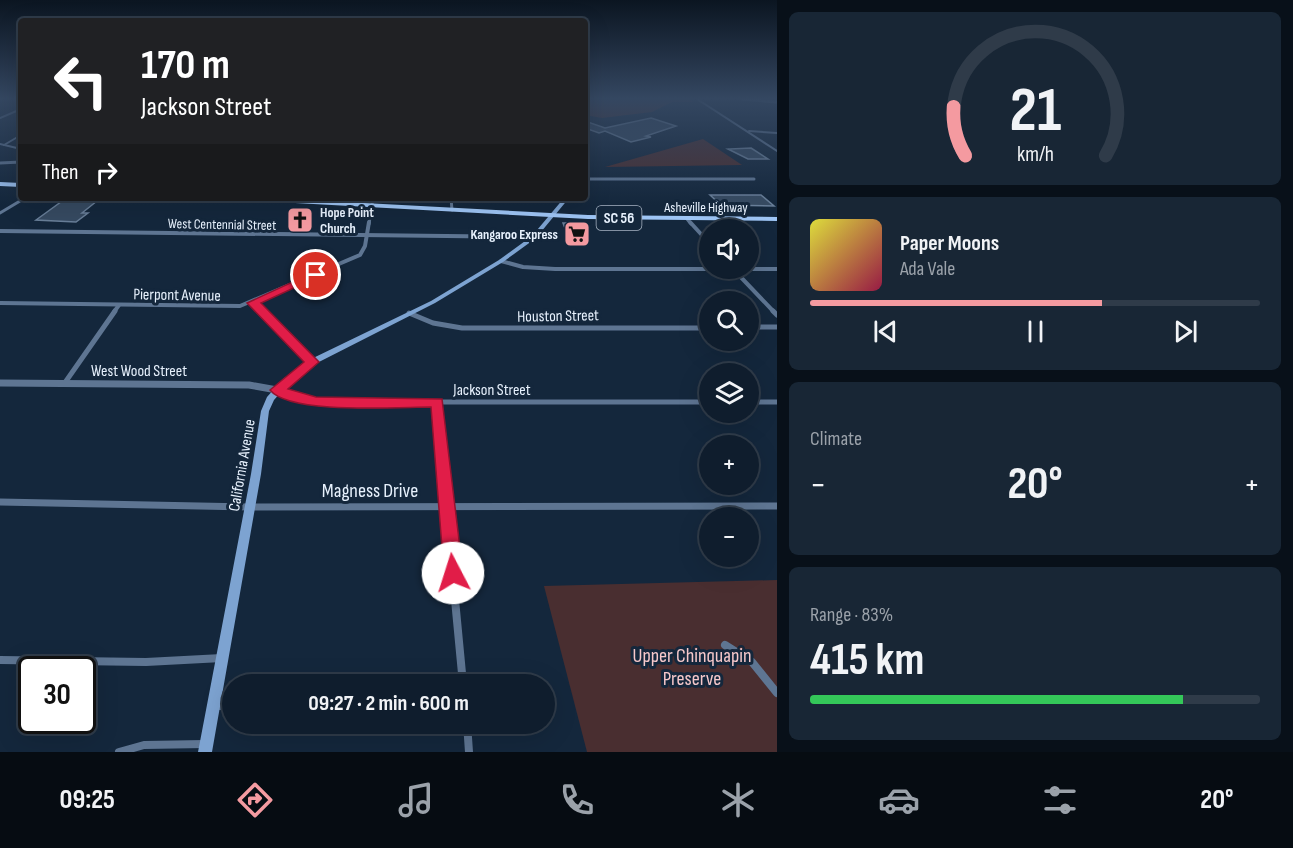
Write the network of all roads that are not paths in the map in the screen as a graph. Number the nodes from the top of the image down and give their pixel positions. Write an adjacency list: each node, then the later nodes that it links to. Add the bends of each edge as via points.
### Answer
1 (752, 134): 5 (street)
2 (18, 137): 3 (street)
3 (2, 145): 4 (street)
4 (18, 148)
5 (777, 151)
6 (18, 162): 7 (street)
7 (0, 163)
8 (588, 178): 9 (street)
9 (754, 179)
10 (0, 183): 11 (main road)
11 (18, 185)
12 (20, 201): 19 (street)
13 (289, 201): 17 (main road, Asheville Highway / SC 56)
14 (373, 201): 17 (street, Pierpont Avenue)
15 (451, 201): 18 (street)
16 (564, 201): 20 (main road, California Avenue)
17 (373, 206): 18 (main road, Asheville Highway / SC 56); 25 (street, Pierpont Avenue)
18 (452, 210): 20 (main road, Asheville Highway / SC 56)
19 (0, 213)
20 (552, 216): 21 (main road, Asheville Highway / SC 56); 26 (main road, California Avenue)
21 (687, 219): 22 (main road, Asheville Highway / SC 56); 24 (street)
22 (777, 219)
23 (0, 231): 25 (street, West Centennial Street)
24 (699, 232)
25 (366, 237): 27 (street, West Centennial Street); 35 (street, Pierpont Avenue, via 363,252 352,260)
26 (534, 237): 27 (street, West Centennial Street); 28 (main road, California Avenue)
27 (516, 238): 28 (street)
28 (525, 245): 29 (main road, California Avenue)
29 (501, 261): 30 (street, via 555,269); 37 (main road, California Avenue)
30 (699, 269)
31 (759, 269): 32 (street)
32 (777, 269)
33 (743, 279): 38 (street)
34 (0, 303): 36 (street, Pierpont Avenue)
35 (253, 303): 36 (street, Pierpont Avenue, via 231,307); 42 (street)
36 (119, 305): 44 (street)
37 (410, 313): 41 (street, Houston Street, via 433,323 462,328); 42 (main road, California Avenue)
38 (777, 315)
39 (759, 327): 40 (street)
40 (777, 327)
41 (699, 328)
42 (312, 362): 45 (main road, California Avenue)
43 (0, 383): 44 (street, West Wood Street)
44 (64, 384): 45 (street, West Wood Street, via 249,384)
45 (278, 390): 46 (street, Jackson Street, via 316,402); 53 (main road, California Avenue, via 265,411)
46 (437, 402): 47 (street, Jackson Street); 51 (street)
47 (699, 402)
48 (759, 402): 49 (street)
49 (777, 402)
50 (0, 502): 53 (street, Magness Drive)
51 (447, 506): 52 (street, Magness Drive); 53 (street, Magness Drive); 57 (street)
52 (777, 506)
53 (249, 507): 55 (main road, California Avenue)
54 (724, 645): 58 (street, via 752,662)
55 (222, 658): 56 (street, via 154,662); 59 (main road, California Avenue)
56 (0, 660)
57 (462, 674)
58 (777, 693)
59 (213, 706): 60 (street); 62 (main road, California Avenue)
60 (222, 706)
61 (468, 734): 64 (street)
62 (206, 748): 63 (street, via 144,745)
63 (119, 752)
64 (469, 752)

